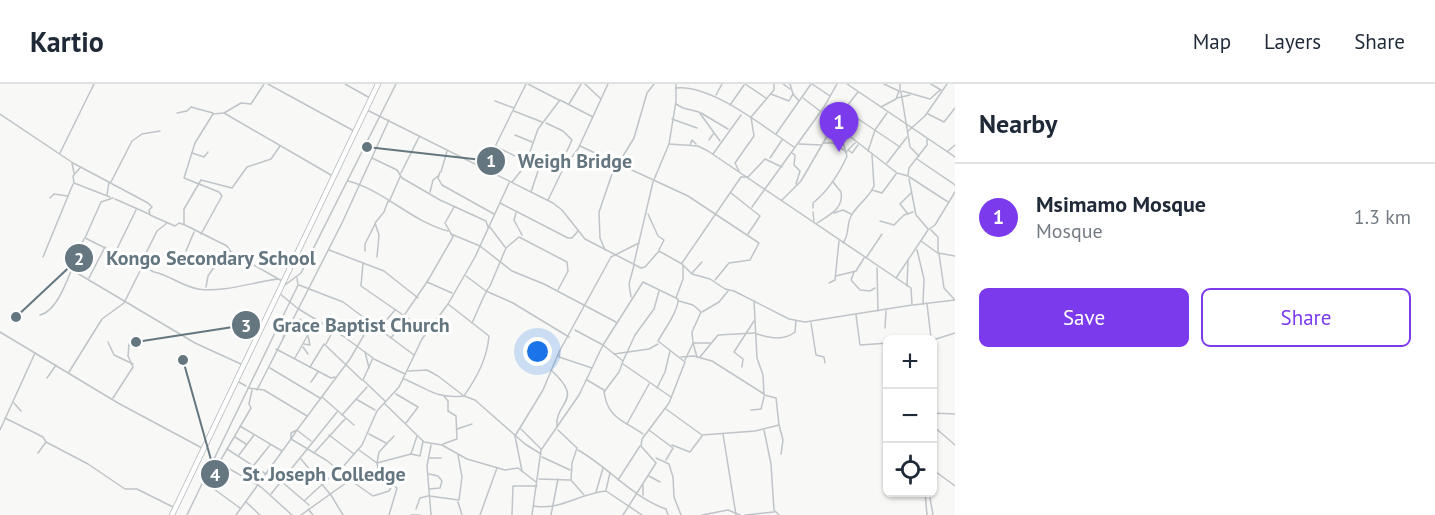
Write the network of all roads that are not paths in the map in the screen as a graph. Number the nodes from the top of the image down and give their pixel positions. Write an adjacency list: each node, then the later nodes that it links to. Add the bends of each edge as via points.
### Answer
1 (94, 84): 112 (street)
2 (264, 84): 59 (street, via 251,104 241,103)
3 (268, 84): 79 (street)
4 (345, 84): 43 (street)
5 (378, 84): 43 (highway)
6 (396, 84): 65 (street)
7 (527, 84): 45 (street); 55 (street)
8 (581, 84): 49 (street)
9 (585, 84): 44 (street)
10 (608, 84): 44 (street)
11 (654, 84): 122 (street, via 648,91 634,138)
12 (676, 84): 27 (street)
13 (697, 84): 28 (street)
14 (722, 84): 36 (street)
15 (745, 84): 41 (street); 50 (street)
16 (774, 84): 34 (street)
17 (783, 84): 30 (street)
18 (790, 84): 30 (street)
19 (811, 84): 38 (street); 39 (street)
20 (847, 84): 29 (street)
21 (856, 84): 29 (street)
22 (884, 84): 32 (street)
23 (900, 84): 32 (street)
24 (931, 84): 31 (street)
25 (946, 84): 31 (street)
26 (836, 85): 38 (street)
27 (676, 88): 28 (street); 48 (street)
28 (697, 88): 36 (street)
29 (853, 88): 33 (street)
30 (791, 89): 35 (street)
31 (941, 90): 37 (street, via 930,99); 64 (street)
32 (900, 91): 37 (street); 40 (street); 42 (street)
33 (858, 92): 51 (street); 54 (street)
34 (771, 93): 35 (street, via 788,101); 41 (street)
35 (792, 94): 47 (street)
36 (716, 95): 50 (street)
37 (911, 95): 40 (street)
38 (830, 96): 56 (street)
39 (802, 97): 47 (street); 56 (street)
40 (902, 97): 42 (street); 72 (street)
41 (767, 98): 67 (street)
42 (897, 98): 51 (street)
43 (370, 99): 53 (highway)
44 (601, 99): 66 (street)
45 (560, 100): 49 (street); 70 (street)
46 (495, 101): 55 (street)
47 (800, 101): 83 (street)
48 (676, 103): 58 (street); 68 (street)
49 (568, 104): 66 (street)
50 (730, 105): 60 (street)
51 (880, 108): 61 (street)
52 (955, 108): 64 (street, via 942,122)
53 (365, 109): 65 (street); 79 (highway)
54 (844, 109): 71 (street); 77 (street)
55 (514, 110): 70 (street); 102 (street)
56 (821, 111): 94 (street)
57 (177, 112): 63 (street, via 191,107)
58 (699, 112): 75 (street); 81 (street)
59 (224, 113): 63 (street); 98 (street)
60 (742, 113): 67 (street); 75 (street)
61 (887, 113): 72 (street); 77 (street)
62 (0, 114): 112 (street)
63 (213, 114): 110 (street)
64 (928, 114): 73 (street)
65 (381, 116): 69 (street); 141 (street)
66 (593, 117): 99 (street)
67 (751, 117): 83 (street); 131 (street, via 754,136 735,163)
68 (672, 118): 74 (street); 93 (street)
69 (389, 120): 84 (street); 116 (street)
70 (544, 122): 91 (street); 121 (street, via 563,131 572,141 566,153)
71 (834, 124): 76 (street); 95 (street)
72 (906, 124): 73 (street); 80 (street)
73 (911, 127): 80 (street); 86 (street)
74 (697, 128)
75 (728, 129): 89 (street)
76 (838, 129): 96 (street); 106 (street)
77 (875, 130): 104 (street); 109 (street)
78 (160, 131): 142 (street, via 142,134 130,142)
79 (355, 131): 135 (highway)
80 (907, 132): 85 (street)
81 (713, 133): 87 (street); 89 (street)
82 (515, 135): 91 (street)
83 (776, 135): 88 (street)
84 (419, 136): 105 (street); 136 (street)
85 (907, 136): 104 (street); 117 (street)
86 (926, 137): 90 (street); 92 (street)
87 (709, 140)
88 (782, 140): 103 (street); 118 (street)
89 (720, 141): 114 (street)
90 (933, 141): 92 (street); 107 (street)
91 (533, 142): 119 (street)
92 (927, 142): 117 (street)
93 (669, 144): 100 (street); 140 (street)
94 (798, 144): 95 (street); 103 (street)
95 (823, 144): 106 (street, via 835,144); 128 (street)
96 (857, 144): 106 (street); 106 (street, via 852,153); 109 (street)
97 (955, 145): 107 (street)
98 (280, 146): 135 (street); 148 (street, via 271,159 247,167 232,188)
99 (580, 146): 121 (street); 122 (street)
100 (690, 146): 101 (street); 101 (street, via 693,140)
101 (696, 146): 114 (street)
102 (496, 147): 119 (street); 126 (street)
103 (795, 147): 111 (street)
104 (900, 147): 123 (street)
105 (447, 151): 126 (street); 129 (street)
106 (848, 151): 144 (street)
107 (947, 151): 115 (street)
108 (208, 152): 110 (street, via 204,157)
109 (868, 152): 113 (street)
110 (191, 153): 150 (street, via 183,177)
111 (791, 153): 125 (street); 127 (street)
112 (60, 154): 120 (street)
113 (872, 154): 123 (street); 157 (street)
114 (712, 155): 131 (street)
115 (955, 157)
116 (372, 158): 136 (street, via 394,168); 149 (street)
117 (918, 158): 130 (street); 152 (street)
118 (769, 159): 125 (street); 138 (street)
119 (526, 161): 143 (street, via 520,175); 160 (street, via 539,168)
120 (72, 162): 124 (street); 133 (street)
121 (567, 163): 174 (street)
122 (619, 163): 140 (street); 218 (street, via 598,215 600,238)
123 (887, 163): 132 (street)
124 (80, 167): 133 (street); 142 (street)
125 (782, 167): 156 (street)
126 (484, 169): 143 (street)
127 (800, 171): 128 (street); 151 (street)
128 (806, 171): 151 (street)
129 (440, 172): 146 (street); 147 (street)
130 (908, 172): 134 (street); 139 (street)
131 (740, 173): 137 (street); 138 (street)
132 (897, 173): 134 (street); 157 (street, via 882,193)
133 (74, 174): 145 (street)
134 (903, 174): 139 (street)
135 (333, 176): 249 (highway)
136 (400, 176): 155 (street); 173 (street)
137 (741, 177): 138 (street); 161 (street)
138 (748, 177): 156 (street)
139 (908, 177): 162 (street); 175 (street)
140 (654, 180): 184 (street); 187 (street)
141 (347, 181): 149 (street); 245 (street)
142 (110, 182): 153 (street); 164 (street)
143 (510, 182): 160 (street); 176 (street)
144 (833, 182): 179 (street, via 813,203); 185 (street, via 842,198)
145 (74, 183): 164 (street); 167 (street)
146 (432, 183): 147 (street); 154 (street)
147 (440, 183): 186 (street)
148 (216, 184): 150 (street, via 202,179); 158 (street)
149 (360, 184): 173 (street); 217 (street)
150 (197, 185): 158 (street); 197 (street, via 184,209)
151 (796, 185): 172 (street)
152 (955, 185)
153 (115, 186): 164 (street); 190 (street, via 151,205)
154 (430, 187): 155 (street); 159 (street)
155 (424, 189): 159 (street)
156 (766, 190): 172 (street); 178 (street)
157 (872, 190): 188 (street)
158 (218, 192): 205 (street, via 221,197)
159 (430, 192): 177 (street)
160 (531, 192): 174 (street)
161 (731, 192): 165 (street); 166 (street)
162 (912, 192): 181 (street); 189 (street, via 900,204)
163 (955, 192): 171 (street)
164 (107, 194): 169 (street)
165 (728, 195): 166 (street); 187 (street)
166 (732, 195): 178 (street)
167 (69, 196): 168 (street, via 54,194); 227 (street)
168 (50, 198)
169 (113, 198): 180 (street); 208 (street, via 101,202)
170 (955, 198): 171 (street)
171 (951, 199): 175 (street)
172 (782, 200): 196 (street)
173 (388, 201): 195 (street); 200 (street)
174 (548, 201): 201 (street, via 562,210)
175 (948, 202): 199 (street)
176 (500, 203): 182 (street); 186 (street)
177 (454, 206): 192 (street); 200 (street, via 446,220)
178 (752, 207): 206 (street, via 760,216)
179 (813, 208)
180 (137, 209): 190 (street); 222 (street)
181 (914, 211): 189 (street); 199 (street)
182 (517, 212): 201 (street, via 570,238); 207 (street, via 514,220)
183 (813, 212): 196 (street)
184 (647, 213): 211 (street); 221 (street, via 664,240)
185 (832, 213): 188 (street, via 843,210); 196 (street)
186 (495, 214): 191 (street)
187 (716, 214): 206 (street); 230 (street)
188 (852, 214): 212 (street)
189 (909, 214): 193 (street, via 894,225)
190 (150, 215): 194 (street)
191 (491, 220): 192 (street); 198 (street)
192 (485, 221): 198 (street)
193 (880, 221)
194 (168, 223): 197 (street); 236 (street, via 157,231)
195 (375, 223): 223 (street); 228 (street, via 380,236)
196 (815, 223): 209 (street)
197 (185, 225): 202 (street)
198 (489, 227): 213 (street); 215 (street)
199 (929, 230): 210 (street); 224 (street, via 938,237)
200 (448, 231): 203 (street)
201 (579, 231): 218 (street, via 585,239)
202 (194, 232): 205 (street); 219 (street)
203 (451, 234): 213 (street); 250 (street)
204 (882, 234): 229 (street)
205 (201, 235): 220 (street)
206 (748, 235): 248 (street, via 759,243 750,259 729,263)
207 (521, 237): 215 (street); 260 (street, via 568,264)
208 (85, 238): 214 (street); 240 (street)
209 (839, 240): 212 (street); 244 (street)
210 (921, 241): 216 (street); 224 (street)
211 (639, 243): 225 (street); 237 (street)
212 (843, 243): 229 (street)
213 (480, 246): 235 (street); 242 (street)
214 (105, 247): 222 (street); 246 (street)
215 (506, 248): 235 (street)
216 (916, 248): 232 (street); 271 (street, via 924,279)
217 (329, 250): 233 (street); 255 (street)
218 (606, 250): 225 (street)
219 (186, 251)
220 (230, 251): 249 (street); 254 (street, via 226,251 208,276)
221 (659, 251): 231 (street); 237 (street, via 643,268)
222 (116, 252): 236 (street)
223 (364, 252)
224 (938, 253): 226 (street); 272 (street, via 945,290 955,300)
225 (614, 255): 237 (street); 274 (street)
226 (955, 256)
227 (43, 257)
228 (377, 257)
229 (865, 257): 239 (street); 241 (street)
230 (686, 258): 231 (street); 238 (street)
231 (676, 261): 238 (street)
232 (908, 261): 247 (street); 253 (street)
233 (363, 262): 265 (street, via 398,279); 276 (street, via 362,286)
234 (702, 262): 243 (street)
235 (499, 263): 259 (street); 260 (street)
236 (141, 265): 254 (street, via 184,284); 267 (street)
237 (634, 265): 264 (street, via 629,284)
238 (682, 265): 243 (street); 266 (street, via 683,279)
239 (877, 266): 247 (street); 256 (street)
240 (72, 270): 246 (street); 281 (street, via 51,310)
241 (854, 272): 244 (street); 256 (street, via 852,280 860,290)
242 (465, 274): 259 (street); 262 (street)
243 (692, 274): 248 (street)
244 (835, 276): 251 (street)
245 (297, 278): 249 (street); 252 (street)
246 (88, 279): 267 (street)
247 (896, 279): 253 (street)
248 (714, 281): 258 (street)
249 (281, 282): 254 (street); 261 (highway)
250 (429, 282): 262 (street); 265 (street)
251 (829, 283)
252 (299, 285): 255 (street); 263 (street); 268 (street)
253 (908, 286): 273 (street)
254 (206, 288)
255 (308, 288): 263 (street); 292 (street, via 343,302)
256 (876, 288): 279 (street)
257 (659, 290): 264 (street, via 643,282); 266 (street); 323 (street, via 654,309)
258 (730, 290): 269 (street); 278 (street)
259 (486, 291): 293 (street); 307 (street)
260 (558, 291): 274 (street)
261 (278, 293): 268 (street); 339 (highway)
262 (453, 293): 270 (street)
263 (304, 294): 275 (street)
264 (632, 297): 290 (street)
265 (418, 298): 280 (street)
266 (677, 299): 278 (street); 315 (street, via 677,311 665,326)
267 (125, 301): 339 (street, via 195,343); 348 (street, via 102,320)
268 (288, 301): 275 (street); 361 (street)
269 (754, 301): 288 (street); 289 (street)
270 (448, 304): 293 (street); 304 (street)
271 (923, 304): 272 (street); 273 (street)
272 (927, 304): 305 (street)
273 (912, 305): 277 (street)
274 (585, 306): 290 (street); 297 (street)
275 (297, 308): 286 (street); 320 (street)
276 (396, 310): 282 (street); 296 (street)
277 (886, 310): 279 (street); 295 (street)
278 (701, 312): 311 (street)
279 (878, 312): 283 (street)
280 (408, 314): 282 (street); 284 (street)
281 (40, 315)
282 (403, 315): 284 (street)
283 (856, 315): 291 (street); 313 (street, via 860,345)
284 (407, 318): 304 (street); 309 (street)
285 (300, 319): 298 (street)
286 (316, 320): 294 (street); 298 (street)
287 (341, 321): 294 (street)
288 (754, 321): 301 (street); 302 (street)
289 (796, 321): 291 (street); 302 (street, via 795,332 788,337 770,338)
290 (617, 322): 318 (street)
291 (810, 322): 336 (street, via 816,355 824,357)
292 (371, 323): 296 (street); 319 (street)
293 (472, 323): 370 (street, via 489,338 484,362)
294 (329, 328): 299 (street)
295 (885, 328)
296 (379, 329): 309 (street)
297 (574, 329): 307 (street); 318 (street)
298 (311, 330): 306 (street)
299 (333, 331): 317 (street); 319 (street)
300 (0, 332): 324 (street)
301 (746, 333): 302 (street); 312 (street, via 718,335); 342 (street, via 734,352 743,359)
302 (756, 333): 368 (street)
303 (955, 333): 308 (street)
304 (425, 334): 327 (street)
305 (931, 335)
306 (308, 336): 316 (street); 316 (street, via 310,345)
307 (569, 337): 325 (street)
308 (937, 338)
309 (391, 339): 327 (street)
310 (108, 342): 338 (street, via 114,355)
311 (693, 343): 312 (street); 330 (street); 332 (street)
312 (711, 343): 332 (street)
313 (883, 343)
314 (129, 344): 338 (street, via 128,356)
315 (659, 344): 321 (street); 323 (street)
316 (302, 345): 326 (street); 333 (street)
317 (326, 345): 340 (street); 341 (street, via 322,345)
318 (603, 345): 328 (street); 346 (street)
319 (358, 347): 322 (street); 340 (street)
320 (276, 349): 333 (street); 343 (street)
321 (670, 350): 329 (street); 363 (street, via 666,372)
322 (364, 351): 331 (street); 344 (street)
323 (626, 351): 328 (street); 335 (street)
324 (36, 352): 337 (street); 378 (street)
325 (559, 352): 345 (street); 346 (street, via 559,357)
326 (308, 354)
327 (414, 355): 350 (street)
328 (614, 355): 335 (street)
329 (680, 357): 330 (street); 334 (street)
330 (686, 357): 332 (street); 334 (street)
331 (373, 358): 344 (street); 349 (street)
332 (698, 358): 368 (street, via 712,361)
333 (295, 359): 341 (street)
334 (684, 361): 373 (street)
335 (623, 363): 360 (street); 366 (street)
336 (825, 363)
337 (57, 365): 348 (street); 352 (street)
338 (134, 365): 374 (street)
339 (243, 365): 356 (highway)
340 (344, 366): 351 (street); 357 (street)
341 (310, 367): 347 (street)
342 (742, 367)
343 (269, 368): 365 (street); 371 (street)
344 (369, 368): 357 (street)
345 (550, 369): 396 (street, via 549,380); 400 (street, via 567,391)
346 (592, 369): 355 (street)
347 (318, 371): 353 (street); 358 (street)
348 (69, 372): 374 (street)
349 (400, 373): 350 (street); 354 (street)
350 (406, 373): 354 (street); 370 (street, via 427,370)
351 (336, 377): 353 (street); 359 (street)
352 (48, 378)
353 (330, 378): 359 (street)
354 (404, 378): 367 (street); 369 (street, via 426,392)
355 (587, 379): 366 (street); 400 (street)
356 (236, 381): 361 (street); 427 (highway)
357 (363, 381): 362 (street)
358 (311, 382)
359 (332, 382): 371 (street)
360 (650, 383): 363 (street); 392 (street)
361 (247, 387): 364 (street); 445 (street)
362 (368, 387): 375 (street); 377 (street)
363 (657, 388): 373 (street)
364 (252, 390): 365 (street); 394 (street, via 251,408)
365 (257, 390): 386 (street, via 264,390)
366 (604, 392): 392 (street, via 609,406)
367 (395, 393): 377 (street); 390 (street, via 418,407)
368 (764, 395): 380 (street, via 761,408); 393 (street, via 776,398)
369 (443, 396): 372 (street); 376 (street)
370 (464, 396): 372 (street); 412 (street, via 475,400)
371 (321, 397): 383 (street); 386 (street)
372 (452, 397): 376 (street)
373 (671, 398): 379 (street)
374 (112, 399): 427 (street)
375 (356, 399): 382 (street); 387 (street)
376 (448, 401): 399 (street, via 448,411 456,416)
377 (385, 402): 382 (street); 390 (street)
378 (13, 403): 381 (street); 388 (street)
379 (665, 409): 403 (street); 410 (street)
380 (751, 410)
381 (21, 411)
382 (377, 411): 405 (street)
383 (337, 412): 387 (street); 415 (street)
384 (937, 413): 385 (street)
385 (955, 414)
386 (307, 416): 402 (street)
387 (342, 416): 389 (street)
388 (5, 418): 398 (street); 417 (street)
389 (345, 419): 395 (street); 407 (street)
390 (405, 424): 408 (street)
391 (472, 424): 399 (street)
392 (626, 425): 409 (street)
393 (779, 425): 401 (street); 437 (street)
394 (240, 426): 406 (street); 413 (street)
395 (354, 426)
396 (521, 428): 412 (street); 430 (street)
397 (937, 428): 419 (street)
398 (0, 429)
399 (456, 429): 423 (street, via 457,439)
400 (557, 429): 430 (street); 431 (street)
401 (764, 429): 404 (street); 496 (street)
402 (297, 430): 414 (street, via 291,433); 415 (street)
403 (649, 430): 409 (street); 424 (street)
404 (723, 433): 410 (street); 519 (street)
405 (368, 434): 418 (street); 429 (street)
406 (255, 435): 420 (street); 422 (street)
407 (329, 435): 434 (street); 438 (street)
408 (417, 435): 416 (street); 435 (street)
409 (644, 435): 425 (street)
410 (702, 435): 424 (street, via 690,452)
411 (394, 436): 418 (street)
412 (515, 436): 439 (street); 454 (street)
413 (235, 437): 422 (street); 426 (street)
414 (291, 440): 428 (street); 432 (street)
415 (312, 441): 428 (street)
416 (423, 441): 421 (street); 435 (street, via 420,456)
417 (46, 442): 433 (street); 490 (street, via 124,489 137,489)
418 (387, 443): 448 (street)
419 (954, 443)
420 (270, 444): 432 (street); 449 (street)
421 (432, 444): 423 (street); 442 (street)
422 (246, 445): 440 (street)
423 (441, 445): 436 (street)
424 (671, 445): 446 (street, via 674,449)
425 (641, 446): 444 (street); 465 (street)
426 (226, 448): 440 (street); 447 (street)
427 (203, 449): 498 (highway)
428 (307, 450): 434 (street); 441 (street)
429 (359, 450): 438 (street); 448 (street)
430 (541, 450): 439 (street)
431 (578, 450): 451 (street); 455 (street)
432 (283, 452): 452 (street)
433 (38, 453)
434 (315, 453): 453 (street)
435 (411, 454): 448 (street)
436 (458, 454): 450 (street); 487 (street, via 462,477)
437 (782, 454)
438 (354, 455): 453 (street)
439 (541, 455): 455 (street); 461 (street)
440 (239, 456): 449 (street)
441 (301, 458): 467 (street); 469 (street)
442 (428, 458): 443 (street); 459 (street)
443 (441, 458)
444 (654, 458): 446 (street); 460 (street, via 656,463)
445 (213, 460): 447 (street); 466 (street)
446 (665, 461): 517 (street, via 672,471 674,497)
447 (219, 463): 473 (street)
448 (376, 463): 471 (street, via 378,469 392,474)
449 (254, 465): 458 (street)
450 (497, 466): 454 (street); 510 (street)
451 (603, 468): 456 (street); 478 (street)
452 (268, 470): 458 (street); 467 (street)
453 (340, 470): 463 (street); 469 (street)
454 (522, 471): 472 (street)
455 (571, 471): 464 (street)
456 (610, 473): 465 (street); 476 (street)
457 (937, 473): 474 (street)
458 (266, 474): 473 (street)
459 (428, 474): 475 (street); 475 (street, via 442,481 440,488)
460 (648, 476): 468 (street); 470 (street)
461 (538, 479): 462 (street); 472 (street)
462 (558, 479): 464 (street); 492 (street)
463 (350, 480): 471 (street, via 374,496 389,491); 480 (street)
464 (571, 480): 481 (street)
465 (618, 480): 477 (street)
466 (203, 481): 494 (street); 499 (street)
467 (284, 482): 479 (street); 486 (street)
468 (660, 482)
469 (321, 484): 480 (street); 486 (street)
470 (643, 484): 477 (street); 483 (street)
471 (393, 485): 505 (street, via 397,488)
472 (537, 485): 489 (street); 511 (street, via 513,486)
473 (258, 486): 479 (street); 488 (street)
474 (955, 486)
475 (428, 489): 482 (street)
476 (606, 491): 478 (street); 493 (street)
477 (636, 491): 483 (street); 493 (street)
478 (596, 492): 481 (street)
479 (271, 494): 501 (street)
480 (330, 494): 491 (street); 504 (street)
481 (584, 495): 492 (street)
482 (429, 496): 487 (street); 495 (street, via 421,498); 508 (street)
483 (643, 496): 516 (street, via 666,509)
484 (927, 497): 522 (street)
485 (928, 497): 523 (street)
486 (304, 501): 491 (street)
487 (457, 501): 509 (street)
488 (246, 502): 494 (street); 500 (street)
489 (533, 506): 492 (street); 512 (street)
490 (173, 507)
491 (308, 507): 502 (street); 503 (street)
492 (552, 507): 513 (street)
493 (628, 507): 514 (street); 515 (street)
494 (240, 509): 497 (street)
495 (416, 509)
496 (775, 512): 520 (street); 521 (street)
497 (238, 514)
498 (172, 515)
499 (187, 515)
500 (260, 515)
501 (292, 515)
502 (301, 515)
503 (313, 515)
504 (343, 515)
505 (389, 515)
506 (411, 515): 507 (street)
507 (420, 515)
508 (431, 515)
509 (462, 515)
510 (480, 515)
511 (512, 515)
512 (532, 515)
513 (551, 515)
514 (623, 515)
515 (642, 515)
516 (668, 515)
517 (681, 515)
518 (702, 515): 519 (street, via 728,510)
519 (738, 515)
520 (745, 515)
521 (779, 515)
522 (927, 515)
523 (933, 515)

